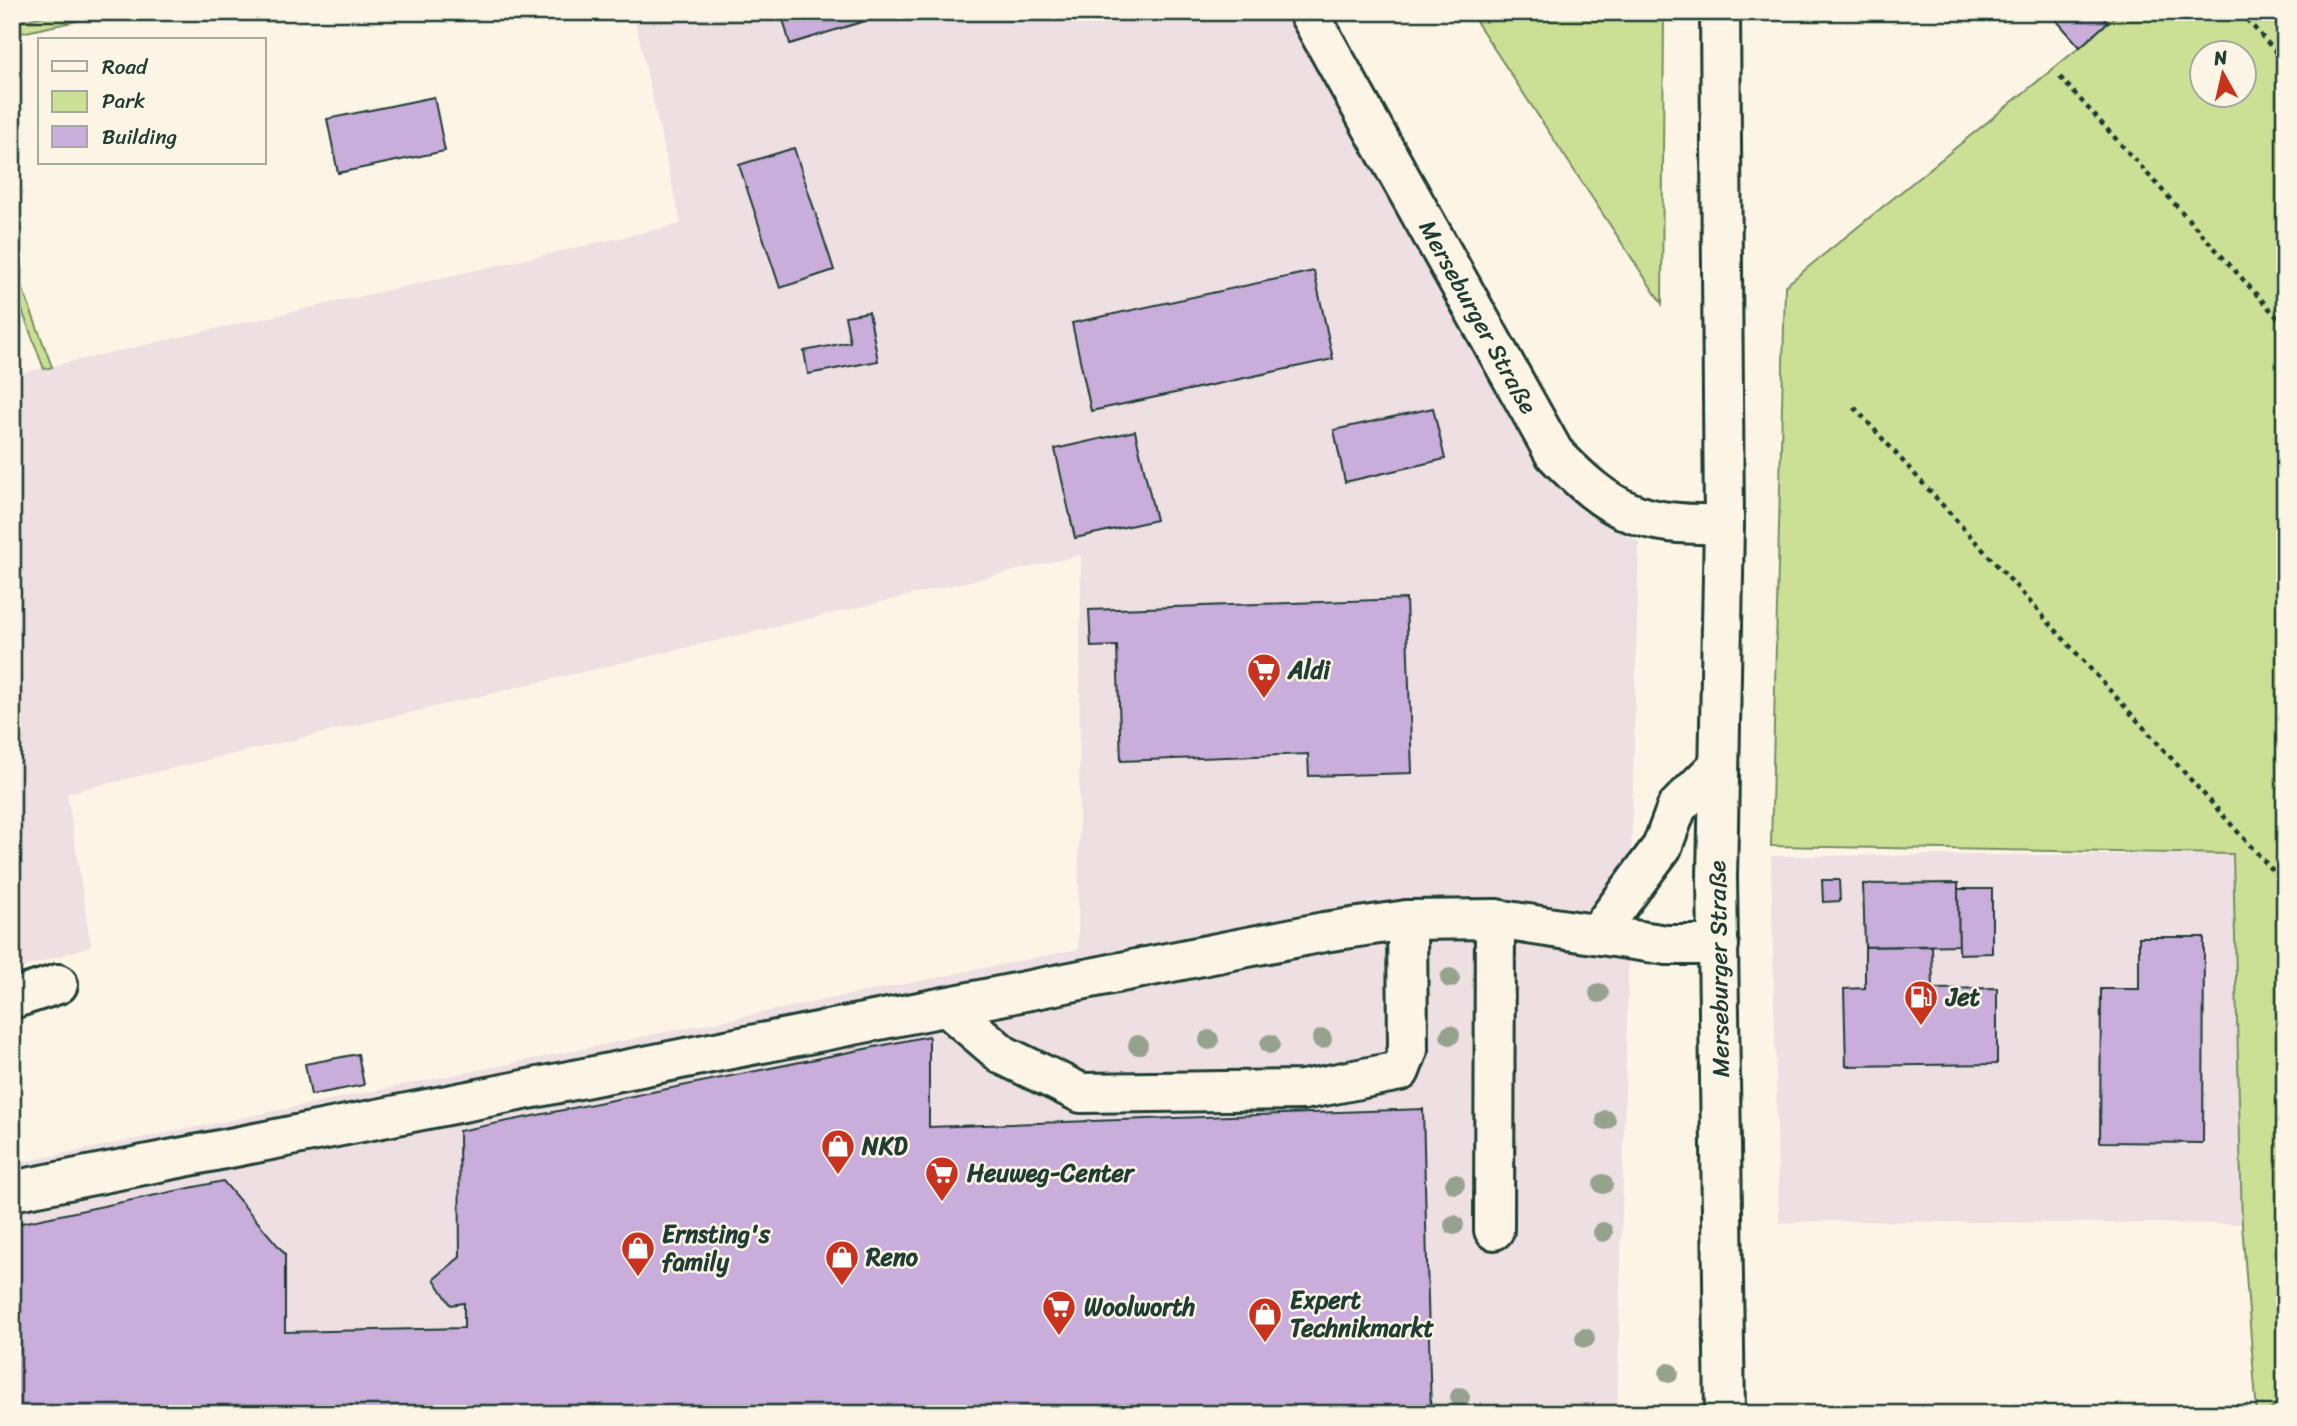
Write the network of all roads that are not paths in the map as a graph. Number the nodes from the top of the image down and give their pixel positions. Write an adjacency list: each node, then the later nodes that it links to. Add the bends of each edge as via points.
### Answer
1 (1308, 12): 3 (main road, Merseburger Straße, via 1554,453 1609,503 1644,518 1686,525)
2 (1720, 12): 3 (main road, Merseburger Straße)
3 (1724, 524): 4 (main road, Merseburger Straße)
4 (1718, 766): 7 (main road, via 1677,807 1662,847); 8 (main road, Merseburger Straße)
5 (1495, 919): 6 (main road); 7 (main road); 13 (main road)
6 (1406, 920): 11 (main road); 11 (main road, via 1408,1050 1400,1072 1303,1090 1082,1093 1003,1055)
7 (1598, 933): 8 (main road, via 1667,945)
8 (1719, 945): 14 (main road, Merseburger Straße)
9 (58, 984): 10 (main road)
10 (12, 999)
11 (947, 1007): 12 (main road)
12 (12, 1191)
13 (1494, 1230)
14 (1725, 1414)

